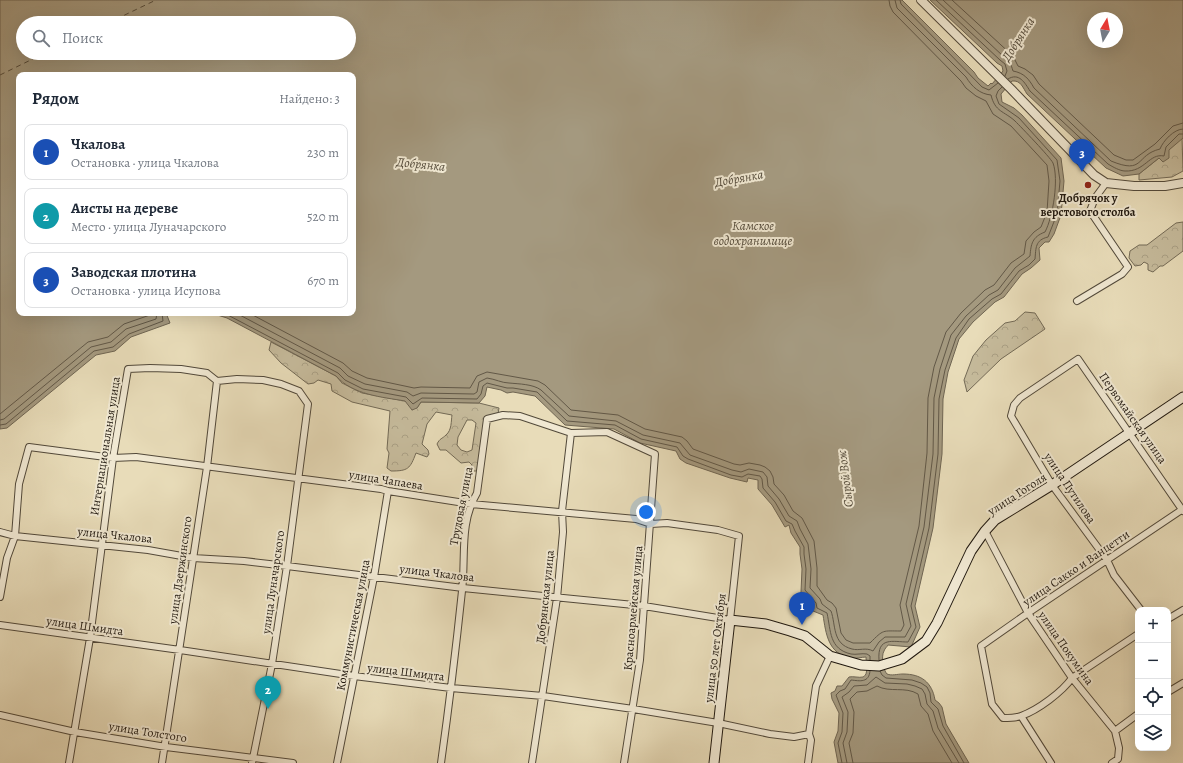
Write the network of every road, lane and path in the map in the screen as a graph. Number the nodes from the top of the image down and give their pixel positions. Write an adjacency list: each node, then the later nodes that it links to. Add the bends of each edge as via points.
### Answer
1 (921, 0): 2 (street, via 1094,175)
2 (1106, 183): 3 (street, via 1152,187); 4 (street, via 1094,198 1090,211 1128,267 1122,274)
3 (1183, 183)
4 (1077, 301)
5 (1078, 359): 9 (street, Первомайская улица); 13 (street, улица Путилова, via 1020,398 1014,405 1012,416)
6 (217, 381): 10 (street, Интернациональная улица, via 207,373 181,369 128,369); 11 (street, улица Дзержинского); 12 (street, улица Луначарского, via 263,380 299,391 308,404)
7 (1183, 397): 9 (main road, улица Гоголя)
8 (571, 433): 15 (street, Трудовая улица, via 520,416 503,415 487,419 477,493); 17 (street, Добрянская улица); 18 (street, Красноармейская улица, via 607,432 655,454)
9 (1130, 433): 13 (main road, улица Гоголя); 16 (street, Первомайская улица)
10 (113, 458): 11 (street, улица Чапаева, via 136,457); 21 (street, улица Чапаева, via 29,447 19,484); 23 (street, Интернациональная улица)
11 (207, 467): 12 (street, улица Чапаева); 24 (street, улица Дзержинского)
12 (298, 479): 14 (street, улица Чапаева); 26 (street, улица Луначарского)
13 (1052, 485): 19 (main road, улица Гоголя, via 995,520); 25 (street, улица Путилова)
14 (388, 491): 15 (street, улица Чапаева); 27 (street, Коммунистическая улица)
15 (471, 504): 17 (street, улица Чапаева); 28 (street, Трудовая улица, via 463,541)
16 (1183, 510): 25 (street, улица Сакко и Ванцетти)
17 (562, 511): 18 (street, улица Чапаева, via 636,519); 30 (street, Добрянская улица, via 563,532)
18 (651, 524): 22 (street, улица Чапаева, via 667,523 718,530); 31 (street, Красноармейская улица)
19 (984, 531): 34 (street, улица Покумина); 43 (main road, улица Гоголя, via 970,551 926,641 902,659 873,666)
20 (0, 532): 21 (street, улица Чкалова)
21 (15, 536): 23 (street, улица Чкалова); 29 (street, via 7,558)
22 (739, 536): 36 (street, улица 50 лет Октября)
23 (102, 546): 24 (street, улица Чкалова, via 148,550); 39 (street, Интернациональная улица)
24 (193, 558): 26 (street, улица Чкалова); 40 (street, улица Дзержинского)
25 (1107, 560): 32 (street, улица Путилова, via 1114,575); 34 (street, улица Сакко и Ванцетти)
26 (288, 566): 27 (street, улица Чкалова); 42 (street, улица Луначарского)
27 (374, 576): 28 (street, улица Чкалова); 44 (street, Коммунистическая улица)
28 (463, 588): 30 (street, улица Чкалова); 47 (street, Трудовая улица)
29 (0, 597)
30 (557, 598): 31 (street, улица Чкалова); 49 (street, Добрянская улица)
31 (644, 606): 36 (street, улица Чкалова); 50 (street, Красноармейская улица)
32 (1139, 607)
33 (1183, 610): 35 (street)
34 (1028, 613): 45 (street, улица Покумина); 53 (street, улица Сакко и Ванцетти, via 981,646 992,704 1002,718)
35 (1171, 617)
36 (730, 620): 41 (main road, улица Чкалова, via 766,624 805,636); 54 (main road, улица 50 лет Октября)
37 (0, 625): 39 (street, улица Шмидта)
38 (1135, 636): 45 (street)
39 (90, 638): 40 (street, улица Шмидта); 56 (street, Интернациональная улица, via 75,718)
40 (180, 650): 42 (street, улица Шмидта); 58 (street, улица Дзержинского)
41 (830, 656): 43 (main road, улица Чкалова); 57 (street, via 816,686)
42 (272, 664): 44 (street, улица Шмидта); 59 (street, улица Луначарского)
43 (861, 665)
44 (354, 676): 47 (street, улица Шмидта); 63 (street, Коммунистическая улица)
45 (1072, 678): 53 (street, via 1067,686 1040,706); 55 (street, улица Покумина)
46 (1183, 684): 48 (street)
47 (451, 688): 49 (street, улица Шмидта); 64 (street, Трудовая улица)
48 (1171, 690)
49 (543, 696): 50 (street, улица Шмидта); 65 (street, Добрянская улица)
50 (633, 709): 54 (street, улица Шмидта); 66 (street, Красноармейская улица)
51 (0, 715): 56 (street, улица Толстого)
52 (1137, 715): 55 (street)
53 (1021, 716): 69 (street)
54 (718, 723): 57 (street, улица Шмидта, via 770,734); 67 (main road, улица 50 лет Октября)
55 (1115, 731): 70 (street, via 1119,748 1118,759)
56 (75, 732): 58 (street, улица Толстого); 60 (street, Интернациональная улица)
57 (809, 734): 68 (street, via 811,740)
58 (166, 747): 59 (street, улица Толстого); 61 (street, улица Дзержинского)
59 (252, 760): 62 (street, улица Толстого)
60 (69, 763)
61 (162, 763)
62 (293, 763)
63 (337, 763)
64 (441, 763)
65 (532, 763)
66 (624, 763)
67 (714, 763)
68 (808, 763)
69 (1051, 763)
70 (1112, 763)

